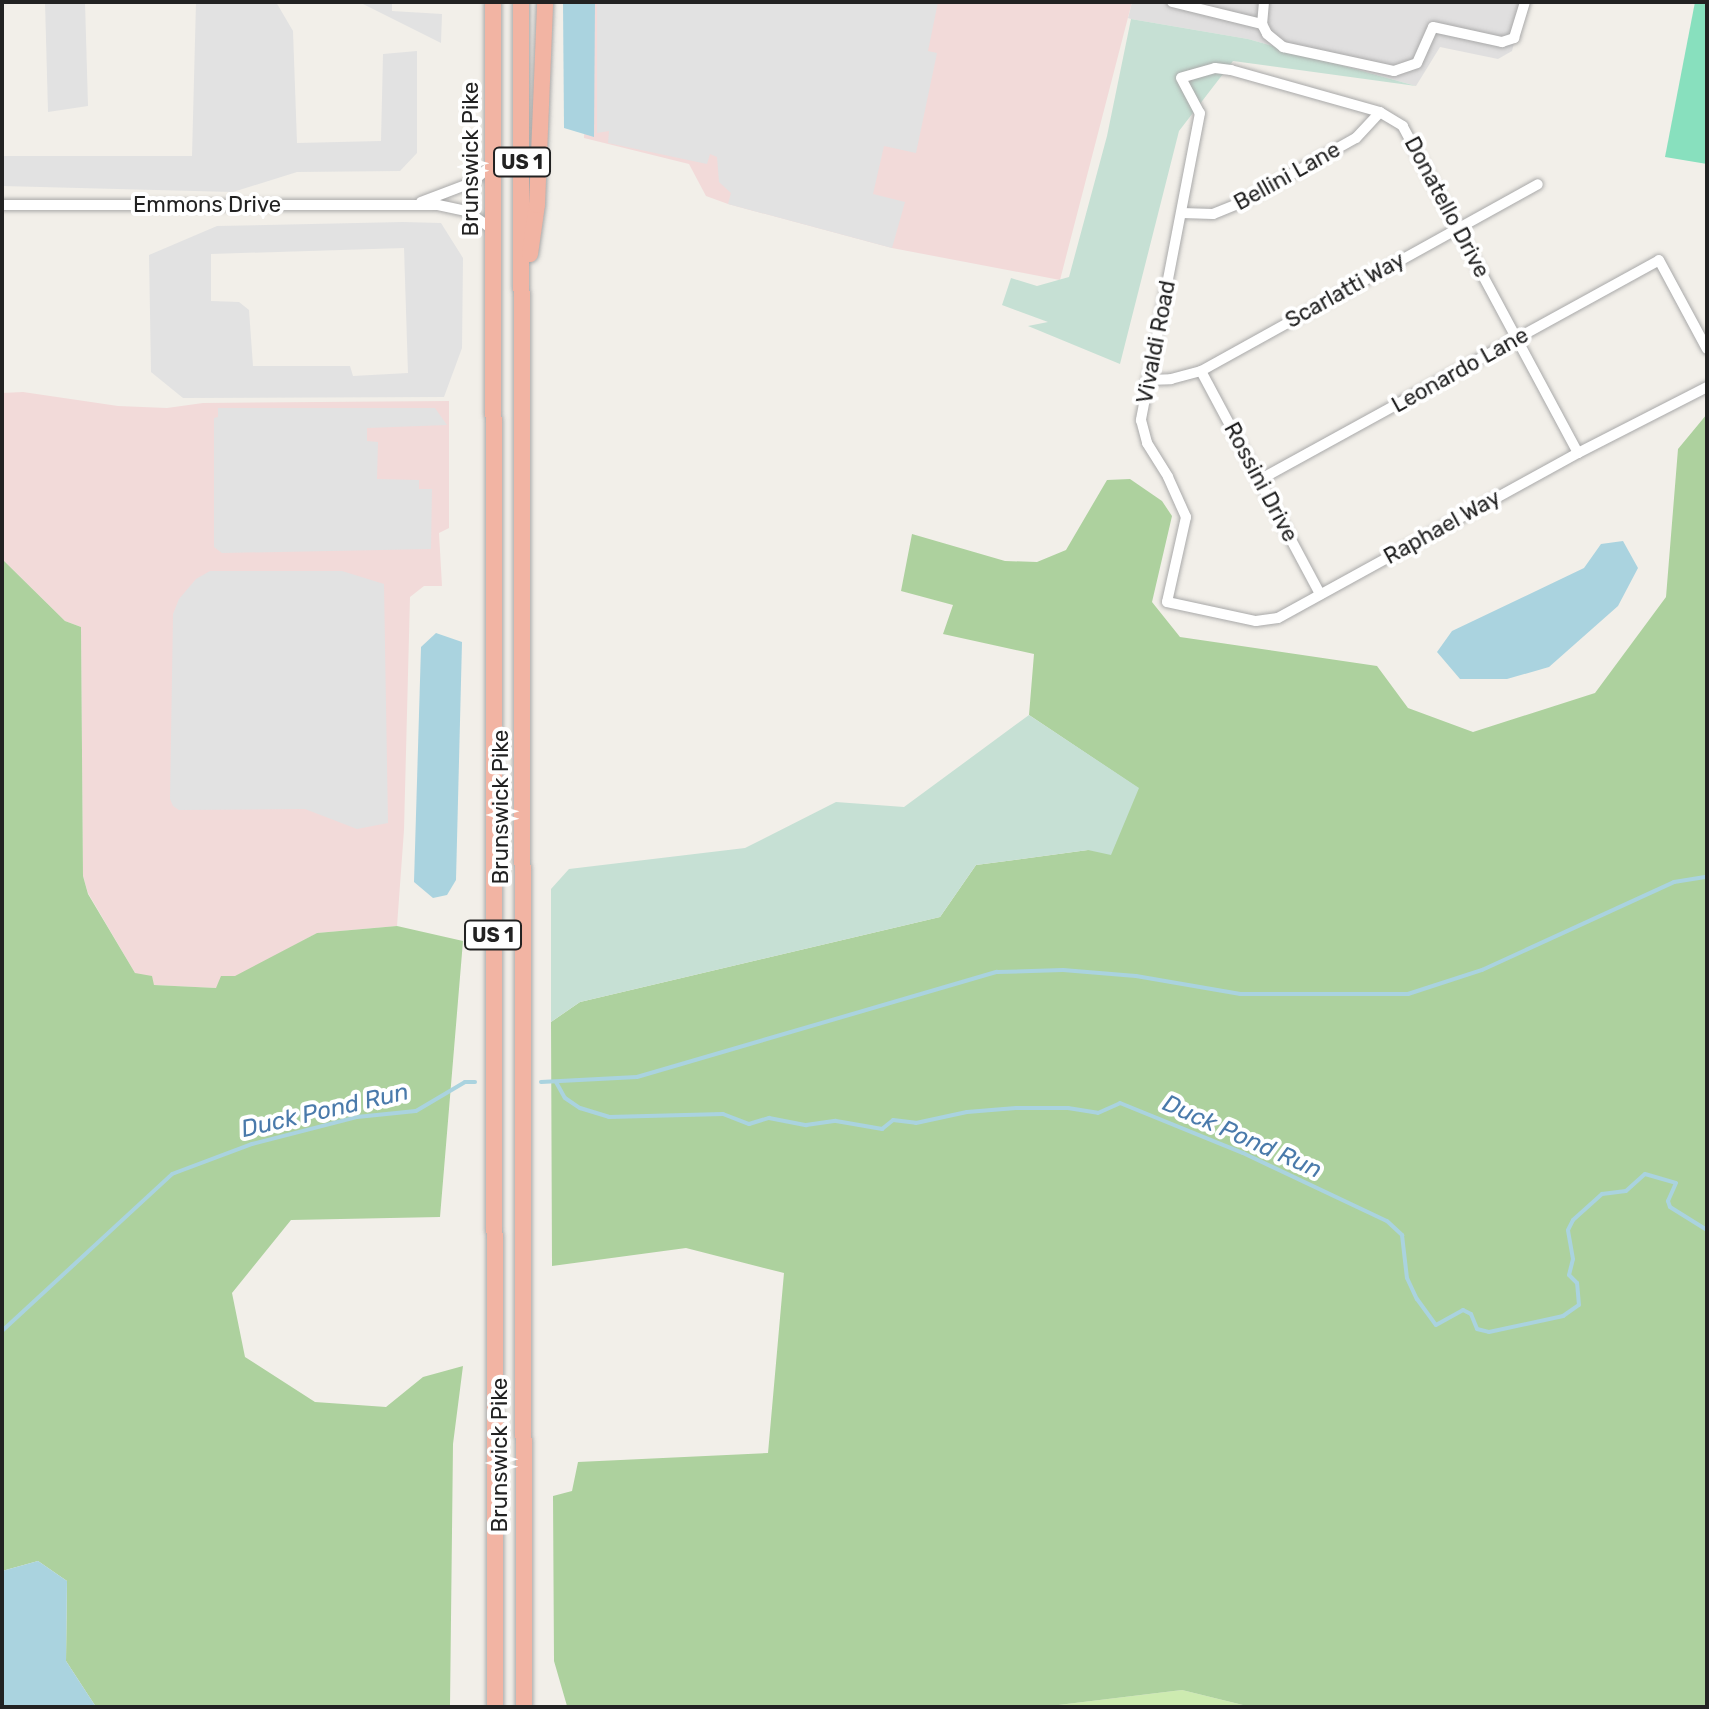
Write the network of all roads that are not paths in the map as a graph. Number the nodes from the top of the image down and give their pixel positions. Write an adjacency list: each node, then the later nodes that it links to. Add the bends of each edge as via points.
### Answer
1 (493, 2): 10 (highway, Brunswick Pike / US 1)
2 (521, 2): 17 (highway, Brunswick Pike / US 1)
3 (545, 2): 17 (highway, via 537,205)
4 (1172, 2): 7 (street)
5 (1264, 2): 7 (street)
6 (1525, 2): 7 (street, via 1514,38 1502,42 1433,27 1417,63 1394,71 1283,47)
7 (1262, 24)
8 (1181, 78): 9 (street, Donatello Drive, via 1215,68 1231,70); 14 (street, Vivaldi Road, via 1200,113)
9 (1380, 112): 14 (street, Bellini Lane, via 1356,138 1240,203 1213,214); 15 (street, Donatello Drive, via 1403,126)
10 (493, 164): 13 (street, Emmons Drive, via 471,183); 16 (highway, Brunswick Pike / US 1)
11 (1538, 184): 15 (street, Scarlatti Way)
12 (2, 205): 13 (street, Emmons Drive)
13 (411, 205): 16 (street, Emmons Drive, via 467,211)
14 (1182, 213): 21 (street, Vivaldi Road)
15 (1457, 228): 18 (street, Donatello Drive); 20 (street, Scarlatti Way)
16 (493, 230): 27 (highway, Brunswick Pike / US 1)
17 (519, 323): 28 (highway, Brunswick Pike / US 1)
18 (1518, 339): 19 (street, Leonardo Lane, via 1659,260); 23 (street, Donatello Drive); 24 (street, Leonardo Lane)
19 (1707, 349)
20 (1201, 371): 21 (street, Scarlatti Way); 24 (street, Rossini Drive)
21 (1147, 380): 26 (street, Vivaldi Road, via 1141,420 1147,443 1186,517)
22 (1707, 387): 23 (street, Raphael Way)
23 (1578, 453): 25 (street, Raphael Way)
24 (1261, 479): 25 (street, Rossini Drive)
25 (1320, 594): 26 (street, Raphael Way, via 1278,618 1256,621)
26 (1167, 602)
27 (495, 1707)
28 (524, 1707)

